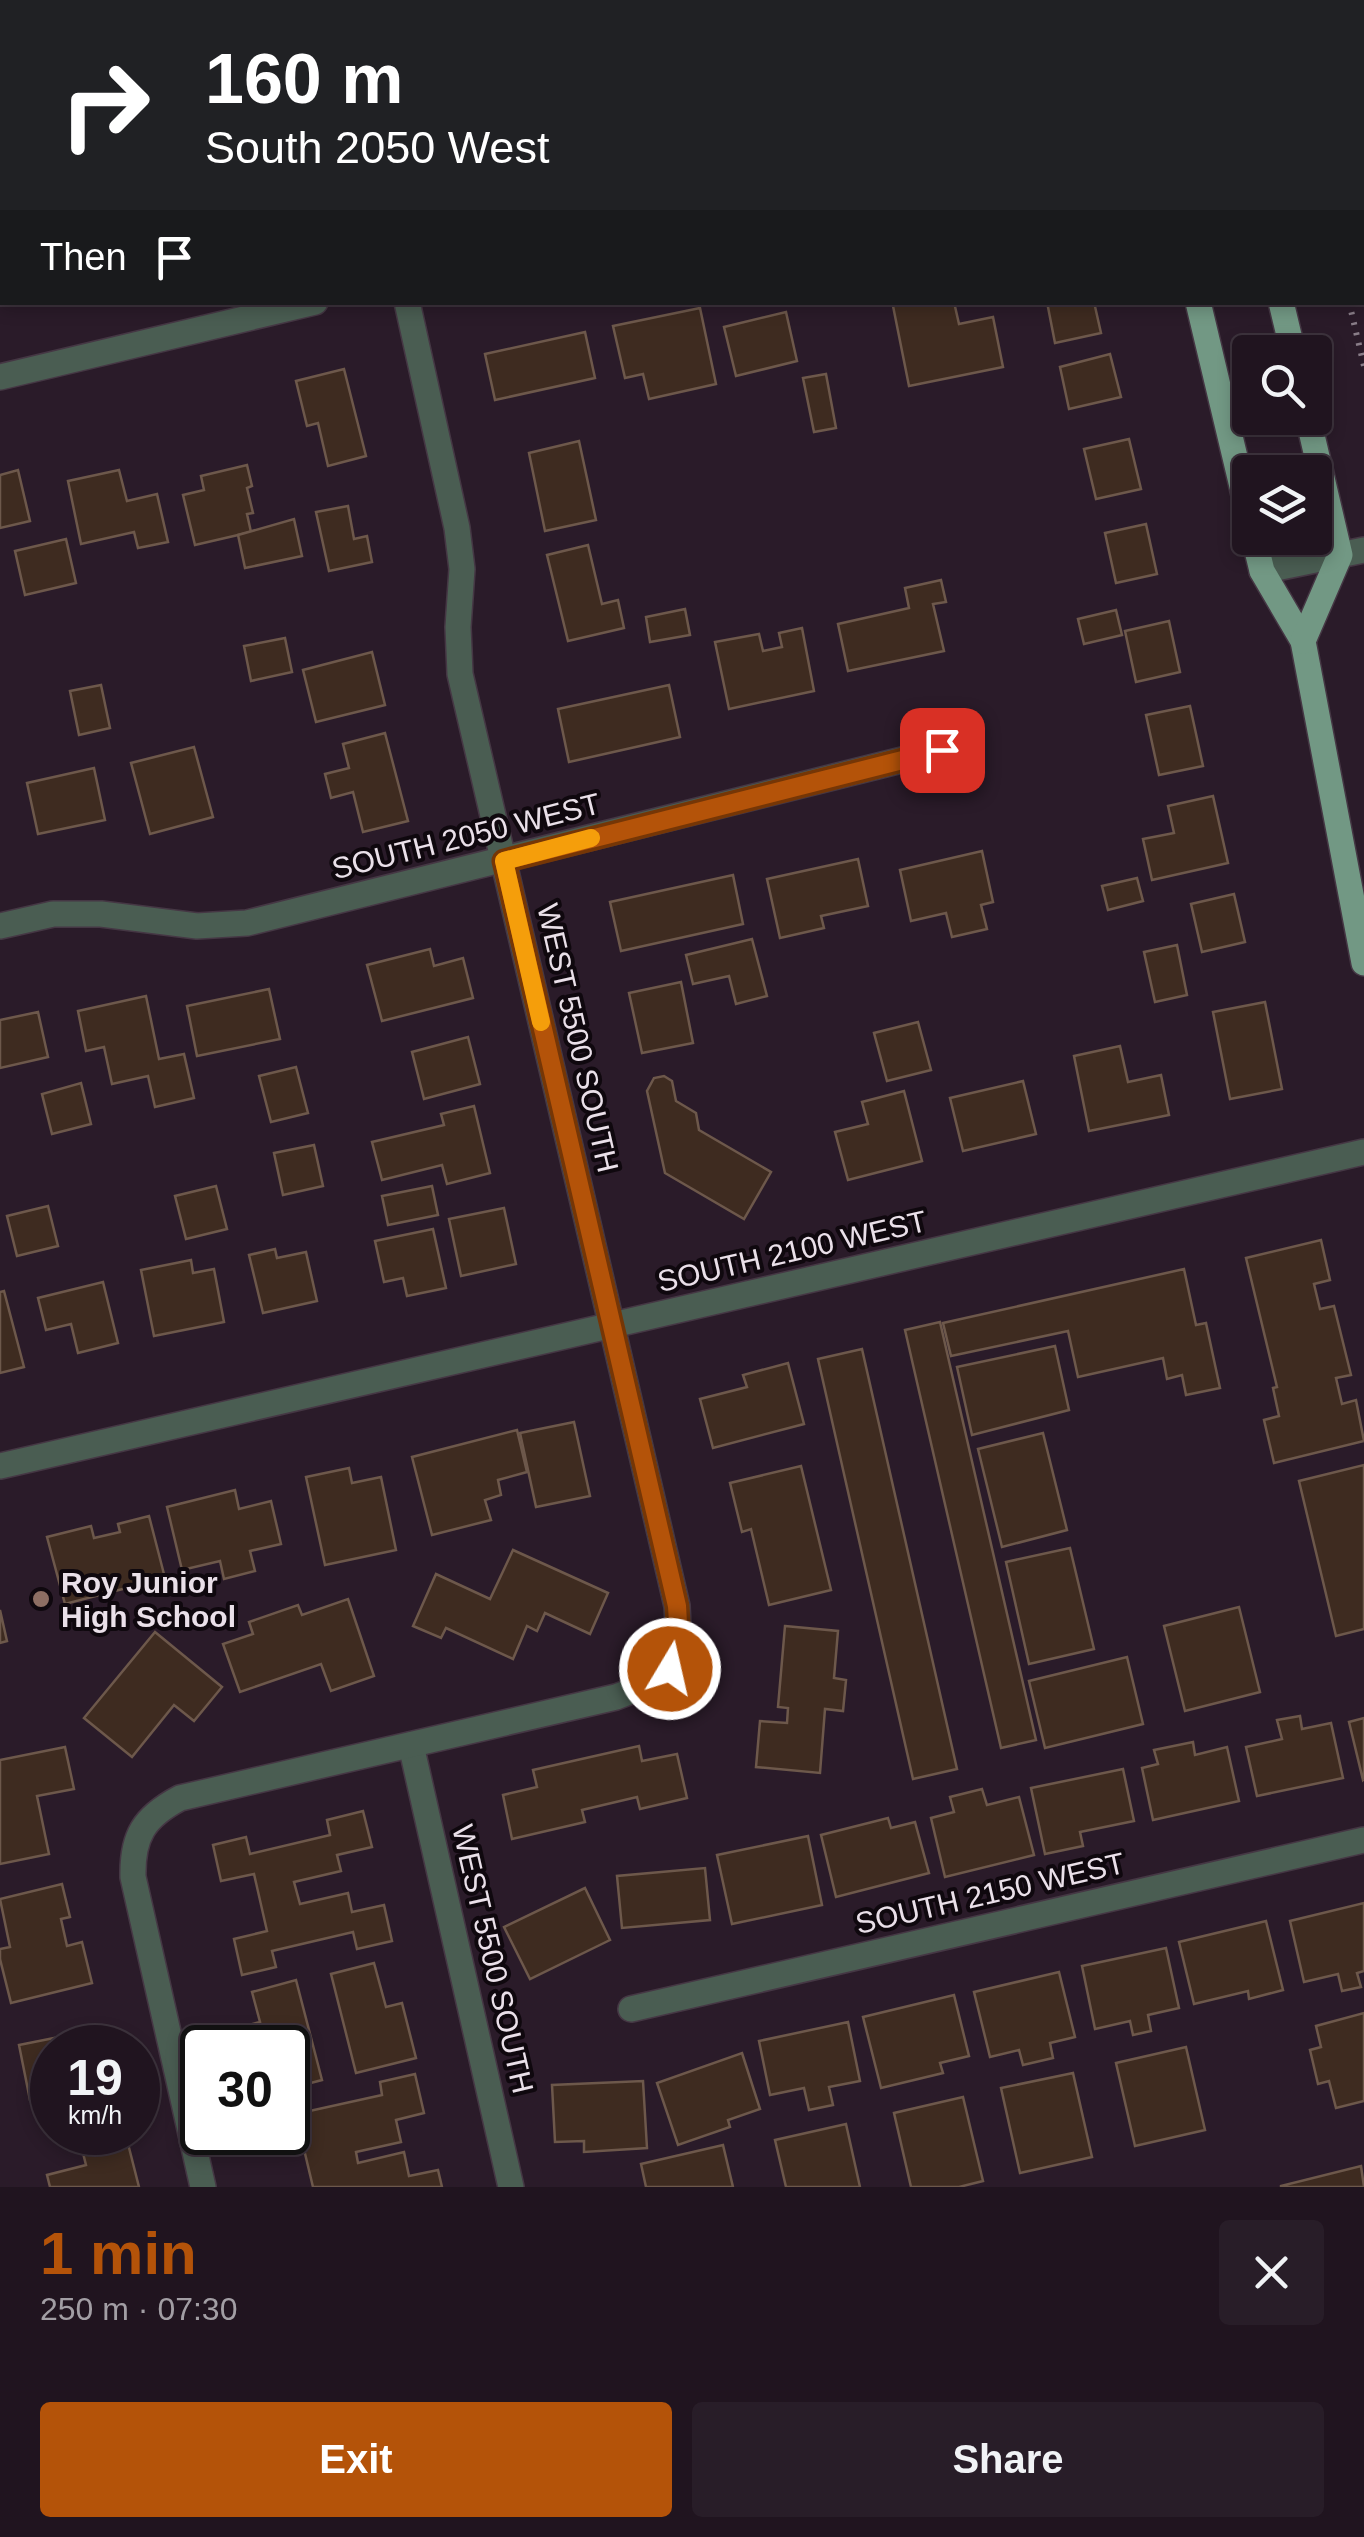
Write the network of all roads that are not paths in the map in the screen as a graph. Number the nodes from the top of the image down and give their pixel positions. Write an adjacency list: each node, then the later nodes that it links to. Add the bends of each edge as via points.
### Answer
1 (304, 305): 6 (street)
2 (408, 305): 14 (street, WEST 5500 SOUTH, via 462,569 460,674)
3 (1199, 305): 8 (main road)
4 (1282, 305): 5 (main road)
5 (1289, 335)
6 (0, 378)
7 (1314, 435): 9 (main road)
8 (1234, 455)
9 (1352, 553): 11 (street); 12 (main road)
10 (1258, 555): 11 (main road)
11 (1262, 571): 12 (main road)
12 (1303, 641): 16 (main road)
13 (942, 750): 14 (street, SOUTH 2050 WEST)
14 (504, 861): 15 (street, SOUTH 2050 WEST, via 247,923 196,926 53,914); 18 (street, WEST 5500 SOUTH)
15 (0, 926)
16 (1364, 963)
17 (1364, 1152): 18 (street, SOUTH 2100 WEST)
18 (612, 1326): 19 (street, SOUTH 2100 WEST); 20 (street, WEST 5500 SOUTH, via 677,1606 679,1640 670,1669 616,1697)
19 (0, 1466)
20 (411, 1744): 23 (street, via 180,1798 142,1828 132,1877); 24 (street, WEST 5500 SOUTH)
21 (1364, 1840): 22 (street, SOUTH 2150 WEST)
22 (631, 2009)
23 (203, 2187)
24 (511, 2187)

